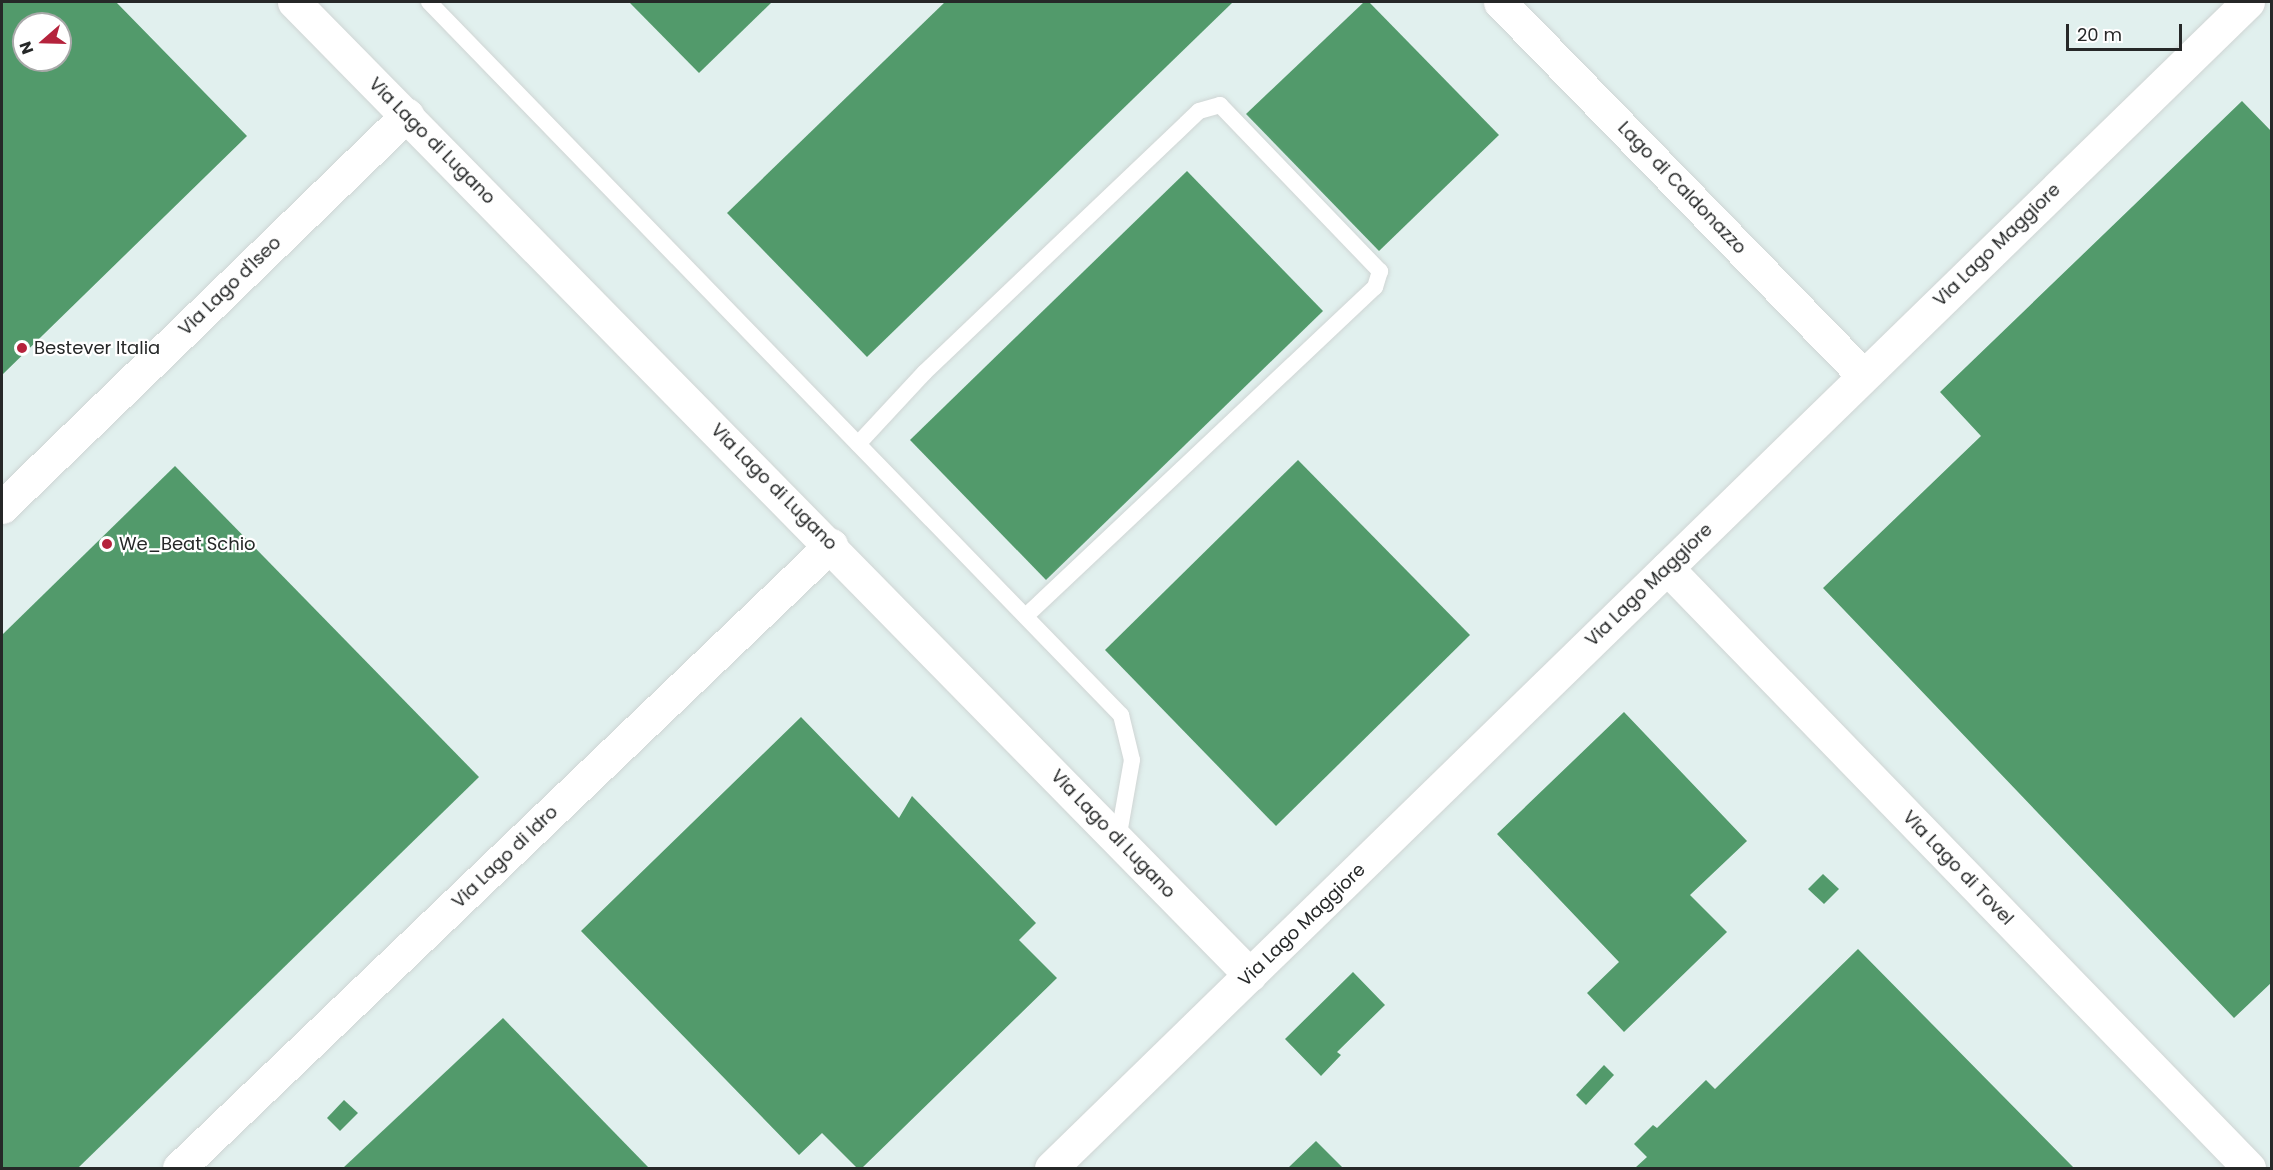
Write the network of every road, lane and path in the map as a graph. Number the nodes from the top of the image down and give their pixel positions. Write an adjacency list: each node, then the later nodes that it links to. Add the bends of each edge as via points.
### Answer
1 (294, 2): 5 (street, Via Lago di Lugano)
2 (429, 2): 7 (lane)
3 (1500, 2): 6 (street, Lago di Caldonazzo)
4 (2248, 2): 6 (street, Via Lago Maggiore)
5 (407, 116): 8 (street, Via Lago d'Iseo); 9 (street, Via Lago di Lugano)
6 (1863, 375): 10 (street, Via Lago Maggiore)
7 (858, 444): 11 (lane); 11 (lane, via 925,372 1198,111 1220,105 1380,271 1375,287)
8 (2, 507)
9 (831, 544): 12 (street, Via Lago di Lugano); 14 (street, Via Lago di Idro)
10 (1667, 568): 13 (street, Via Lago Maggiore); 16 (street, Via Lago di Tovel)
11 (1026, 616): 12 (lane, via 1121,715 1132,760)
12 (1118, 839): 13 (street, Via Lago di Lugano)
13 (1250, 975): 15 (street, Via Lago Maggiore)
14 (179, 1168)
15 (1051, 1168)
16 (2249, 1168)

